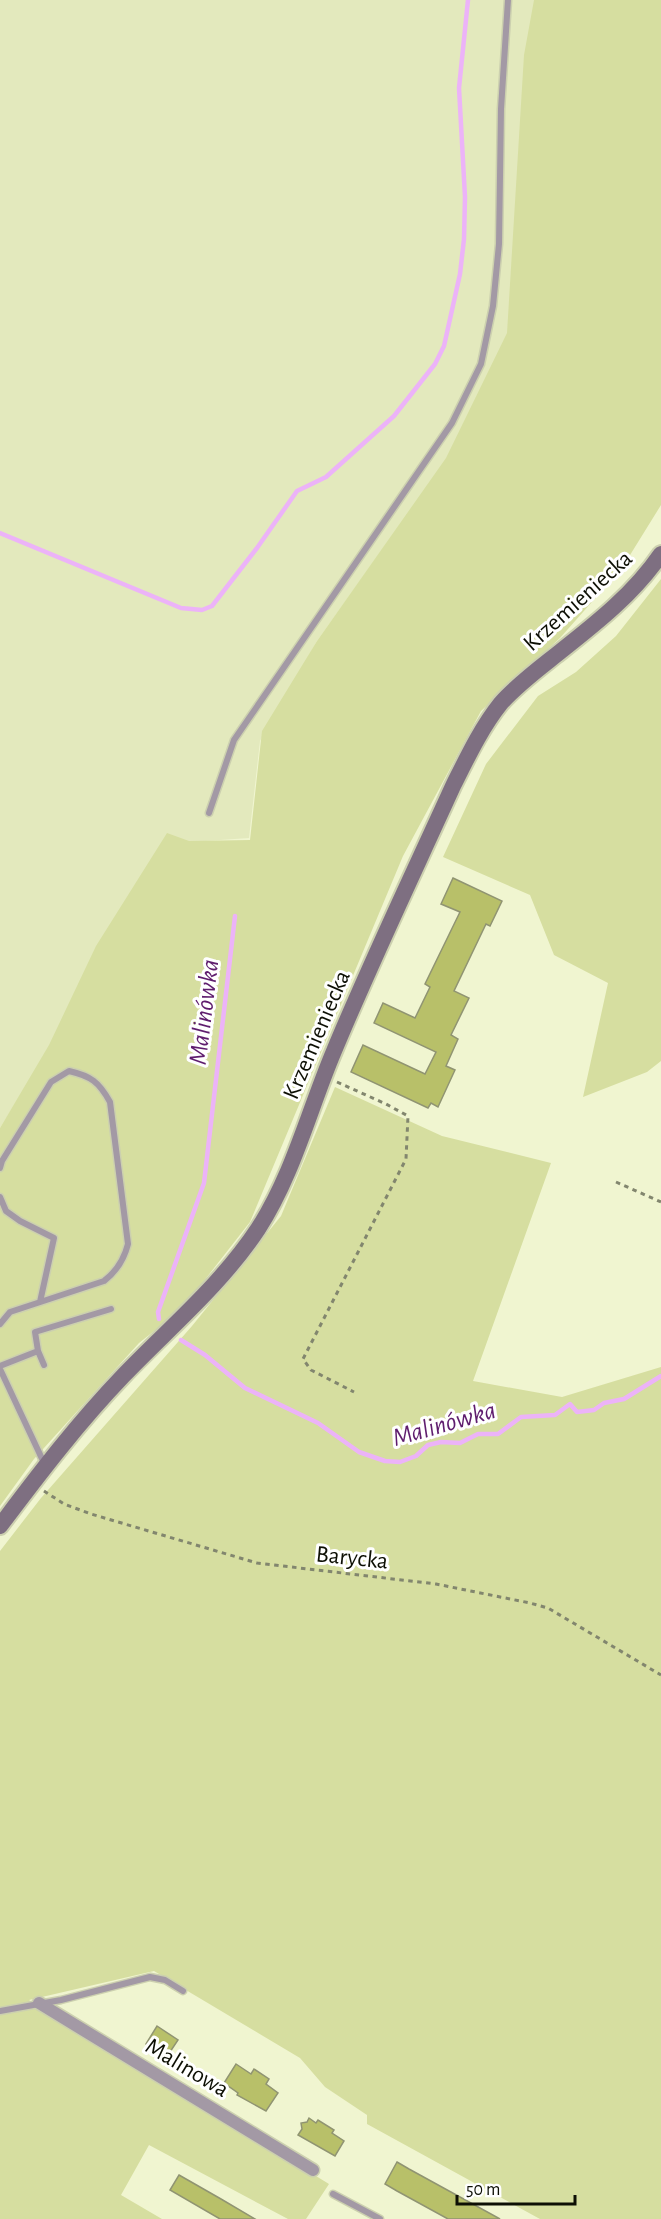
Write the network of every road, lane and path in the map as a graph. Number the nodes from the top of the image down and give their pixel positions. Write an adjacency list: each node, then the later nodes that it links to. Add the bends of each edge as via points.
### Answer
1 (508, 0): 3 (lane, via 499,244 493,306 481,364 452,423 234,740)
2 (661, 554): 4 (street, Krzemieniecka, via 624,598 512,692 487,723 453,786)
3 (209, 813)
4 (324, 1076): 15 (path, via 408,1116 406,1159 303,1359 311,1370); 16 (street, Krzemieniecka, via 291,1164 256,1232 218,1281 113,1387)
5 (0, 1168): 9 (lane, via 51,1082 69,1071 85,1075 102,1087 110,1102 128,1244 126,1254 104,1281)
6 (616, 1182): 8 (path)
7 (0, 1197): 9 (lane, via 6,1211 54,1238)
8 (661, 1202)
9 (40, 1302): 11 (lane, via 10,1312)
10 (111, 1309): 12 (lane, via 35,1332)
11 (0, 1324)
12 (38, 1351): 13 (lane); 14 (lane)
13 (44, 1365)
14 (0, 1368): 16 (lane)
15 (354, 1392)
16 (46, 1466): 17 (street, Krzemieniecka)
17 (32, 1484): 18 (street, Krzemieniecka); 19 (path, Barycka, via 64,1504 91,1514 257,1563 436,1584 548,1608)
18 (0, 1526)
19 (661, 1676)
20 (183, 1990): 21 (lane, via 150,1977)
21 (39, 2003): 22 (lane); 23 (street, Malinowa)
22 (0, 2011)
23 (313, 2170)
24 (333, 2194): 25 (lane)
25 (380, 2219)

